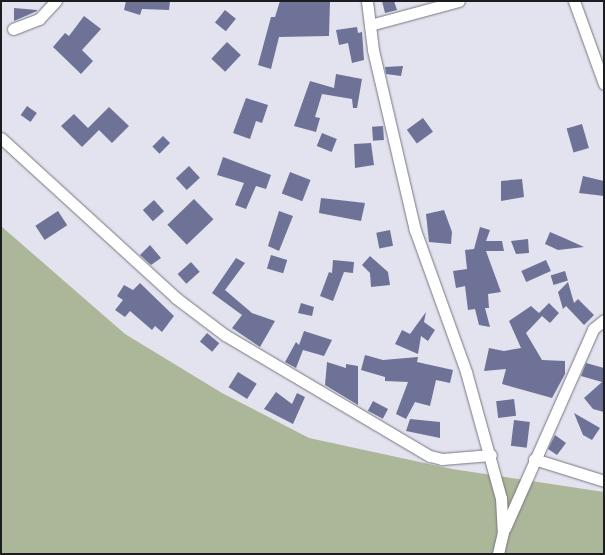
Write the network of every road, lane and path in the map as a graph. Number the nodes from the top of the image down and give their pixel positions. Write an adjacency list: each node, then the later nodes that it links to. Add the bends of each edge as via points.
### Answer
1 (56, 1): 6 (street, via 39,19)
2 (367, 1): 5 (street)
3 (459, 1): 5 (street)
4 (574, 1): 7 (street)
5 (370, 25): 10 (street, via 416,230)
6 (13, 29)
7 (604, 84)
8 (1, 138): 10 (street, via 176,298 233,340 430,456 442,459)
9 (604, 320): 11 (street, via 593,329)
10 (491, 455): 13 (street, via 501,498)
11 (534, 459): 12 (street); 13 (street)
12 (604, 481)
13 (503, 532): 14 (street)
14 (498, 554)

